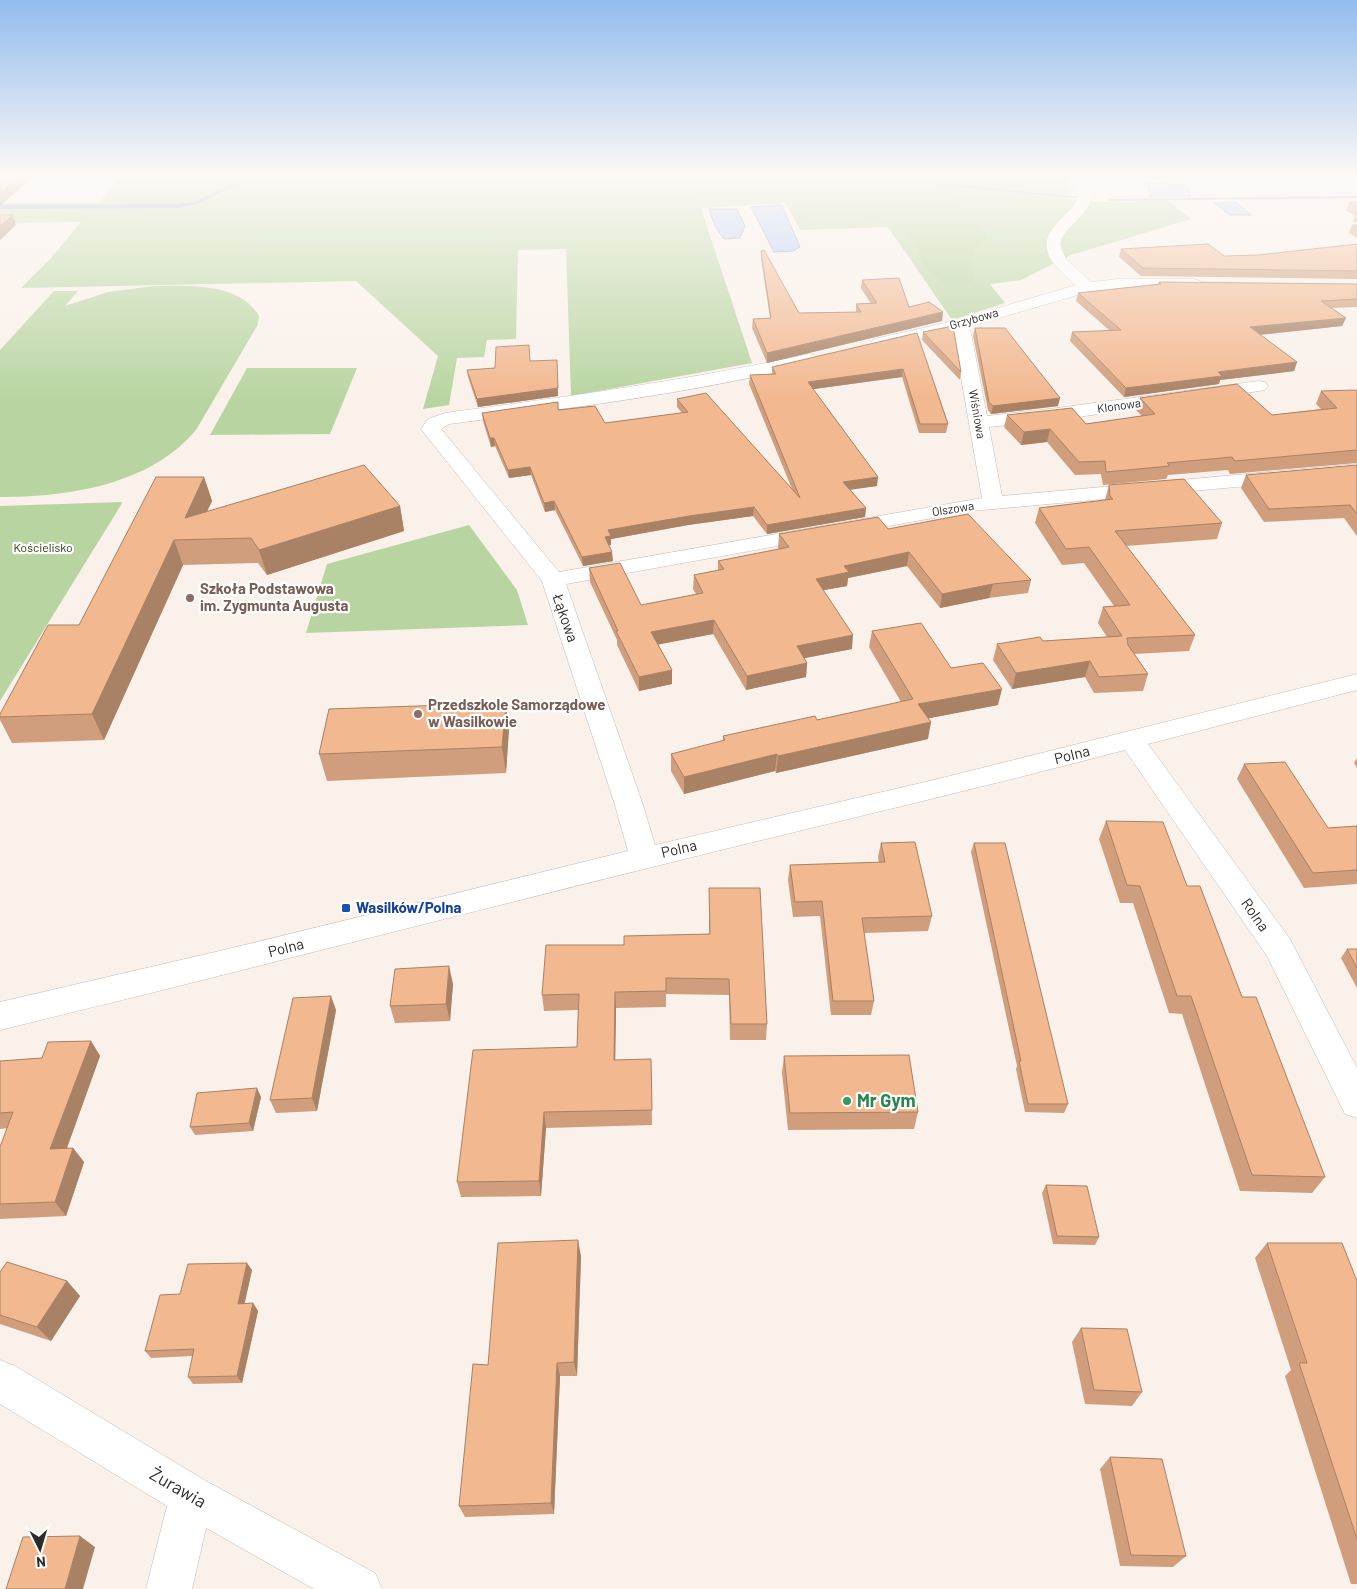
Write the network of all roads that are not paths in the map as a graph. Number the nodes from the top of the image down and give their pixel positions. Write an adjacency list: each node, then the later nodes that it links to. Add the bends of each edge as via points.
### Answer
1 (1055, 250): 3 (street, via 1060,261)
2 (1211, 284): 3 (street, Grzybowa)
3 (1095, 286): 4 (street, Grzybowa)
4 (958, 325): 5 (street, Grzybowa); 8 (street, Wiśniowa, via 963,333)
5 (864, 346)
6 (826, 355): 11 (street, Łąkowa, via 632,394 445,419 432,426 432,432)
7 (1259, 386): 8 (street, Klonowa)
8 (979, 422): 10 (street, Wiśniowa)
9 (1357, 470): 10 (street, Olszowa)
10 (992, 504): 11 (street, Olszowa)
11 (552, 580): 14 (street, Łąkowa)
12 (1357, 682): 13 (street, Polna)
13 (1131, 740): 14 (street, Polna); 16 (street, Rolna, via 1279,948)
14 (644, 858): 15 (street, Polna)
15 (0, 1016)
16 (1357, 1103)
17 (0, 1381): 18 (street, Żurawia)
18 (191, 1496): 19 (street); 20 (street, Żurawia)
19 (169, 1589)
20 (359, 1589)

